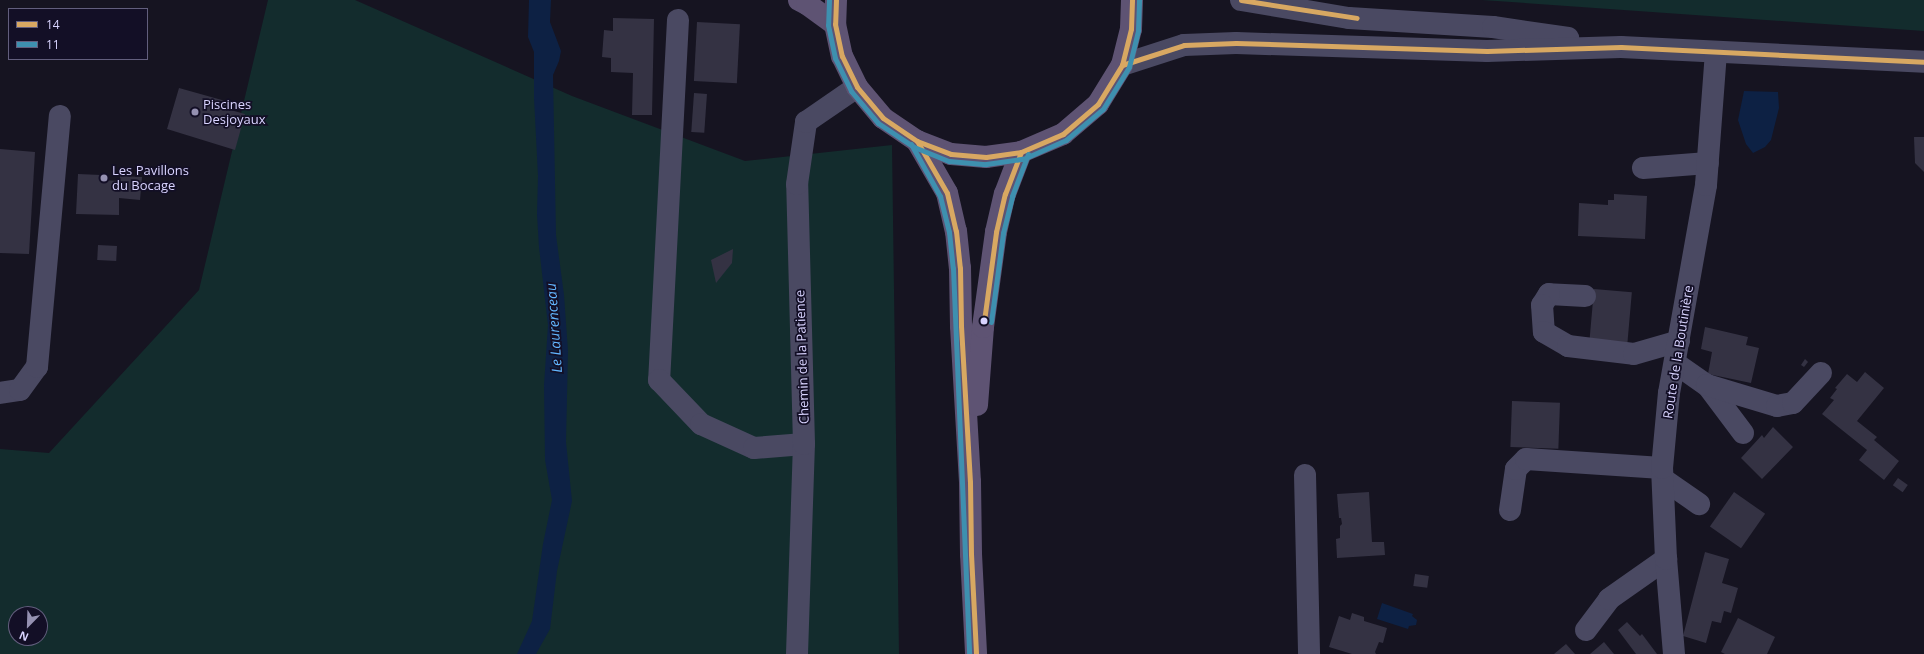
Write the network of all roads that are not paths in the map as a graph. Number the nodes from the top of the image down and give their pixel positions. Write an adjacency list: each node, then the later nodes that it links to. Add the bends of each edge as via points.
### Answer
1 (799, 0): 6 (main road)
2 (836, 0): 6 (main road)
3 (1132, 0): 10 (main road, via 1131,29)
4 (1241, 0): 7 (street, via 1349,18 1493,27)
5 (678, 20): 24 (street, via 659,380 700,424 754,448)
6 (835, 24): 11 (main road, via 842,56)
7 (1621, 47): 8 (street); 10 (street, via 1487,51 1236,43 1184,45)
8 (1716, 52): 9 (street); 15 (street, Route de la Boutinière)
9 (1924, 62)
10 (1122, 65): 14 (main road, via 1098,104 1063,134)
11 (857, 87): 13 (main road, via 883,118); 24 (street, Chemin de la Patience, via 806,122 803,138 797,184)
12 (60, 116): 22 (street, via 37,367 20,390)
13 (917, 141): 14 (main road, via 951,154 986,157); 27 (main road, via 947,194 956,232)
14 (1021, 152): 27 (main road, via 1005,194 996,232 983,327)
15 (1708, 163): 16 (street); 18 (street, Route de la Boutinière)
16 (1642, 168)
17 (1585, 296): 18 (street, via 1549,294 1542,305 1544,332 1568,346 1634,354)
18 (1679, 341): 19 (street, Route de la Boutinière)
19 (1675, 363): 21 (street); 26 (street, Route de la Boutinière, via 1669,393)
20 (1821, 373): 21 (street, via 1793,403 1777,406)
21 (1707, 385): 23 (street)
22 (0, 393)
23 (1743, 433)
24 (804, 444): 32 (street, Chemin de la Patience)
25 (1305, 474): 34 (street)
26 (1663, 474): 28 (street); 29 (street, via 1526,458 1516,469); 30 (street, Route de la Boutinière)
27 (970, 482): 33 (main road)
28 (1699, 504)
29 (1510, 510)
30 (1666, 559): 31 (street, via 1609,599); 35 (street, Route de la Boutinière)
31 (1586, 630)
32 (796, 654)
33 (976, 654)
34 (1308, 654)
35 (1674, 654)

